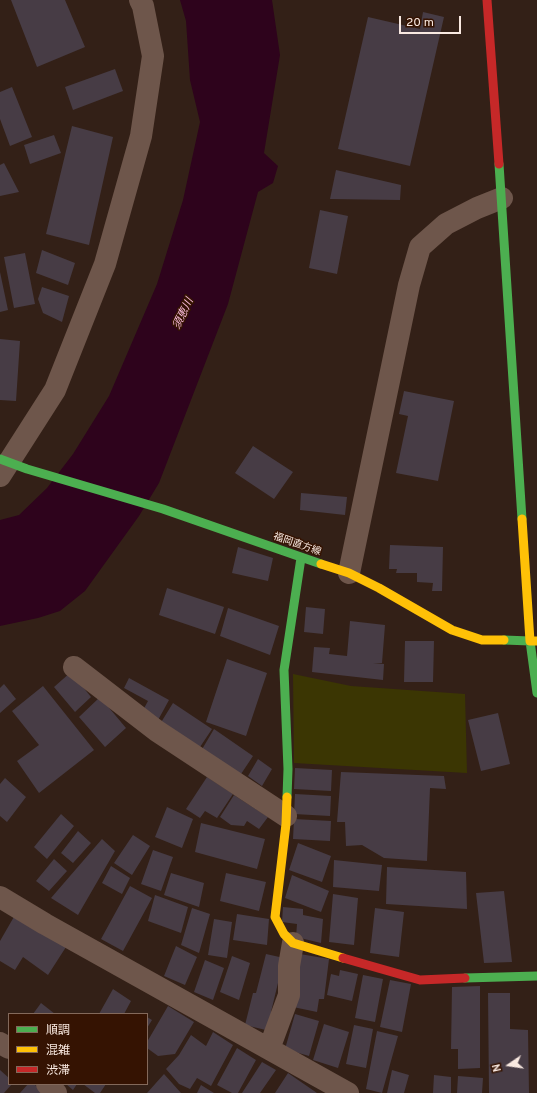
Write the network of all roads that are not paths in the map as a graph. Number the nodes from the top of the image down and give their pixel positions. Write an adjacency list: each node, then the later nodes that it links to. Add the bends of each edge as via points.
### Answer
1 (140, 0): 4 (street, via 153,56 141,136 106,264 55,390)
2 (487, 0): 3 (street)
3 (502, 198): 6 (street, via 446,224 420,247 409,285); 7 (street)
4 (9, 466): 5 (street, 福岡直方線, via 163,509)
5 (301, 558): 6 (street, 福岡直方線); 10 (street, via 284,670 288,769)
6 (349, 573): 7 (street, 福岡直方線, via 452,630 482,640)
7 (534, 641): 9 (street)
8 (74, 667): 10 (street, via 157,731)
9 (537, 693)
10 (286, 816): 12 (street, via 275,917 284,934)
11 (0, 896): 14 (street)
12 (293, 943): 13 (street, via 420,980); 14 (street, via 289,966 289,995)
13 (537, 976)
14 (269, 1050): 17 (street)
15 (48, 1085): 16 (street)
16 (56, 1093)
17 (348, 1093)

